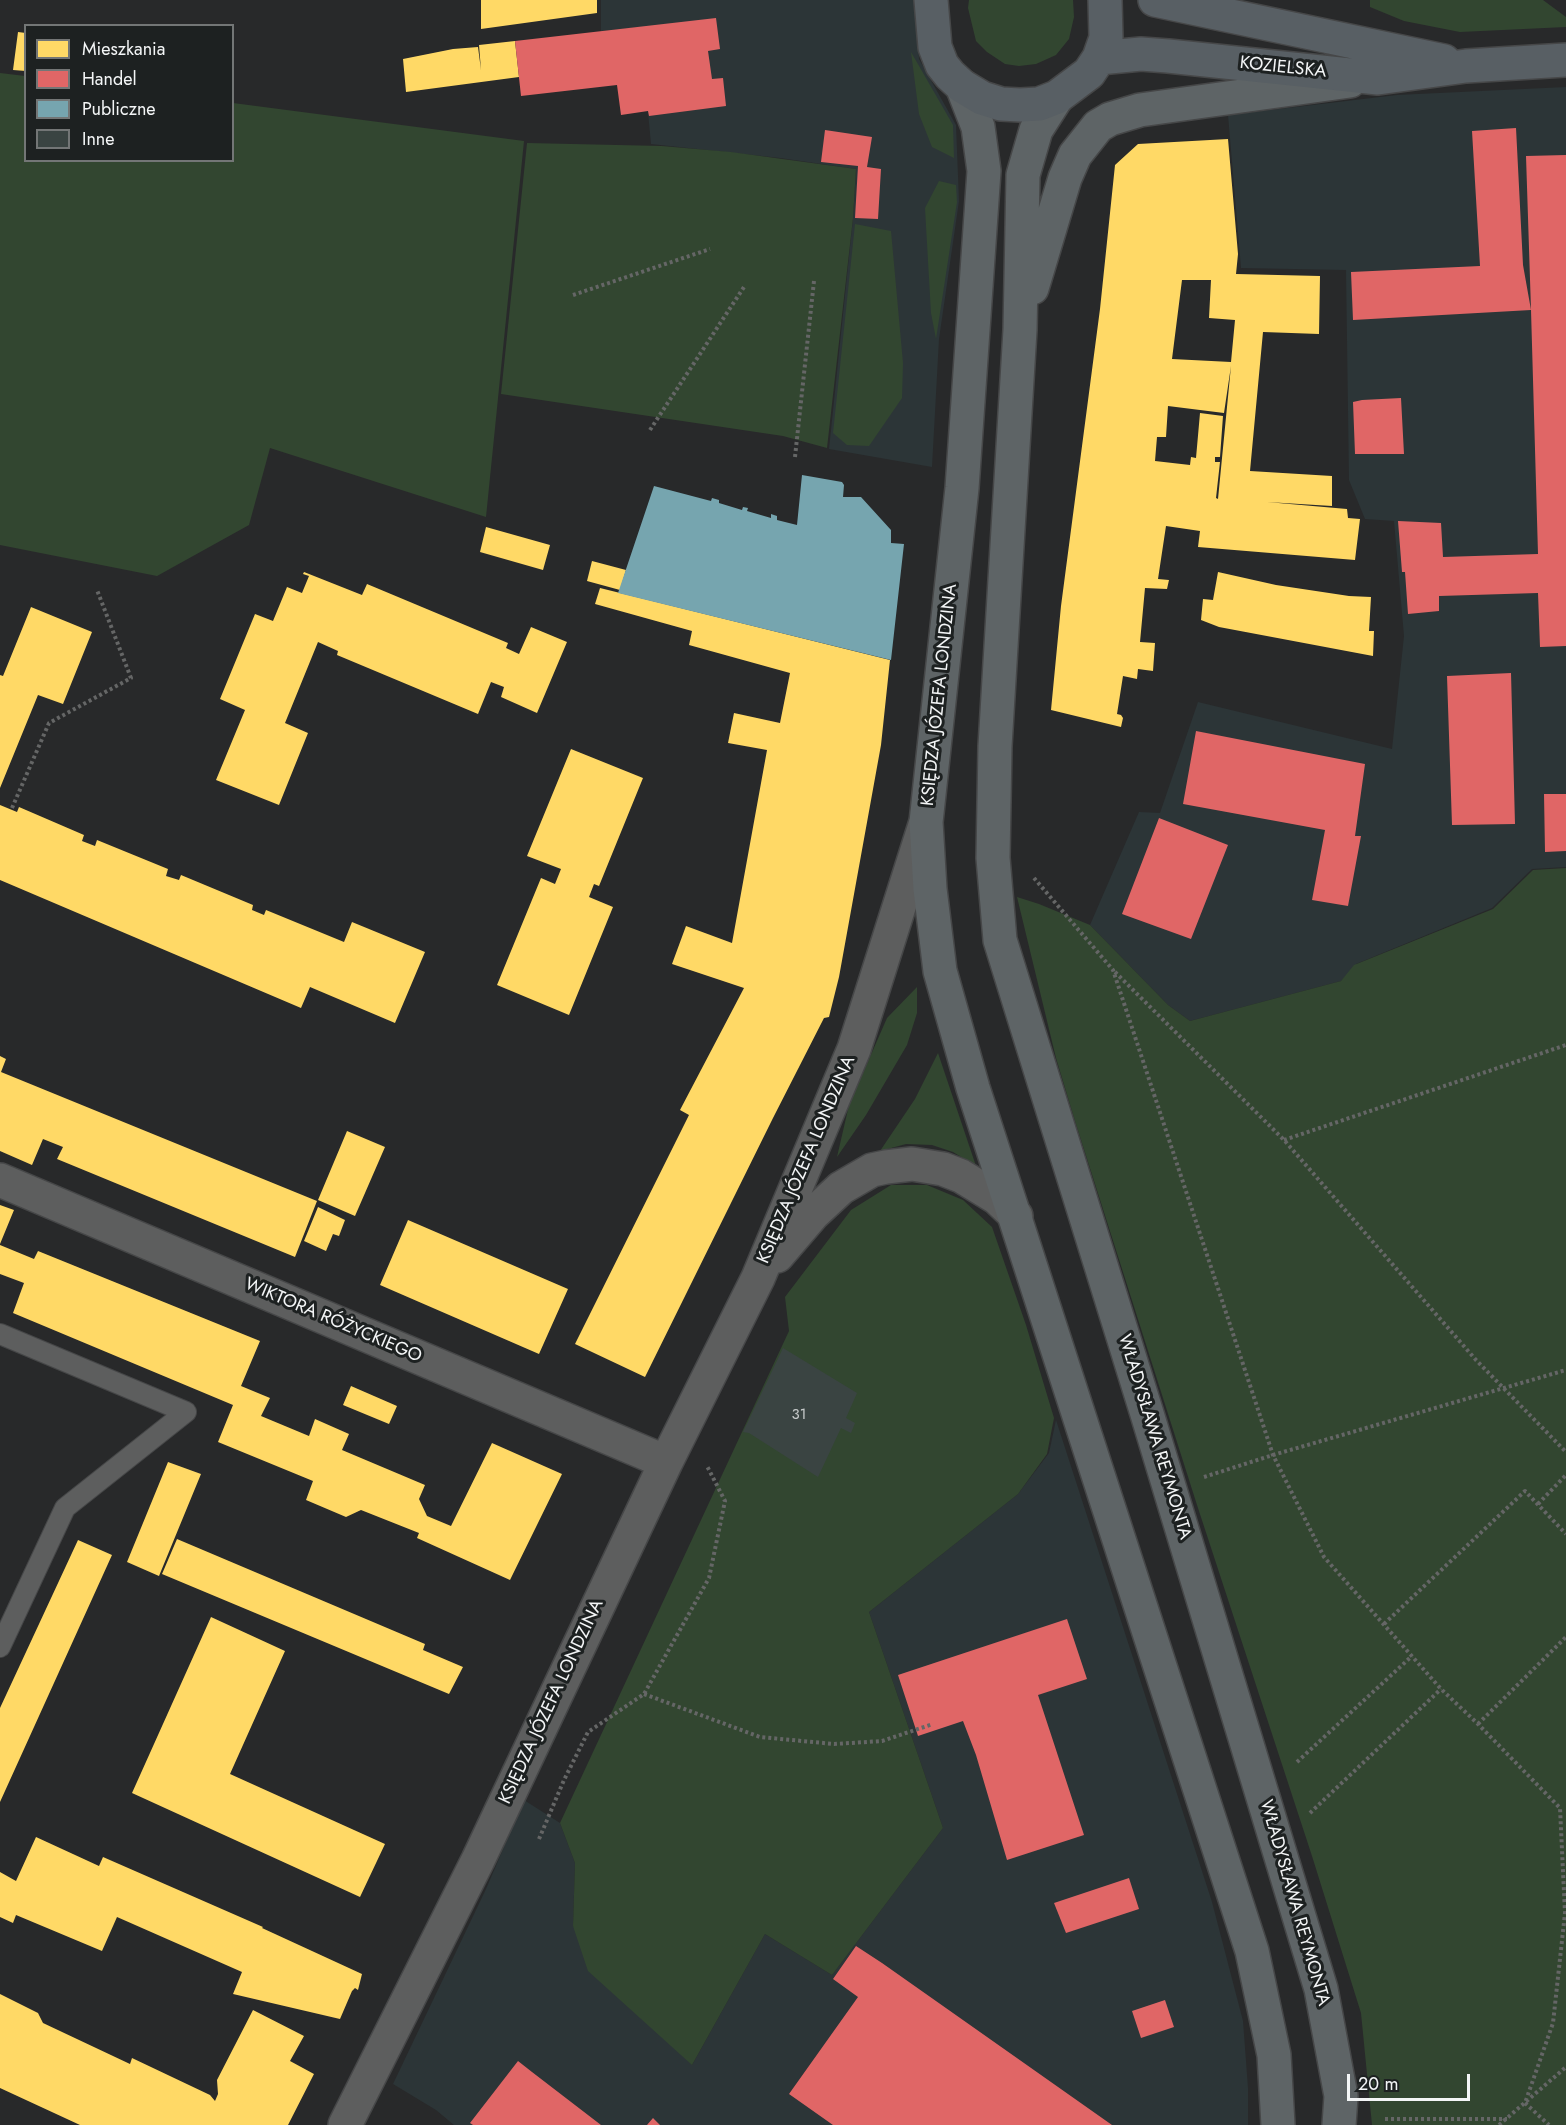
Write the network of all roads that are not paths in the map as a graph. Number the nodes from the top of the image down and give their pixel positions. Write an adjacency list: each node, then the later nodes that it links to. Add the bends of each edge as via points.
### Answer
1 (931, 0): 8 (main road, via 934,47 942,65)
2 (1105, 0): 4 (main road, via 1106,38)
3 (1155, 0): 6 (main road, KOZIELSKA)
4 (1099, 58): 7 (main road, KOZIELSKA, via 1141,54); 9 (main road, via 1089,73)
5 (1566, 60): 6 (main road, KOZIELSKA)
6 (1466, 66): 7 (main road, KOZIELSKA)
7 (1378, 78): 10 (main road, via 1140,110 1098,126 1075,155 1065,178)
8 (962, 87): 9 (main road, via 1001,104 1039,104); 11 (main road, KSIĘDZA JÓZEFA LONDZINA, via 978,127 984,171 962,488)
9 (1057, 97): 10 (main road, via 1036,130 1023,175)
10 (1020, 330): 20 (main road, WŁADYSŁAWA REYMONTA, via 995,746 993,858 1000,940 1321,1989 1341,2096)
11 (926, 822): 13 (main road, via 930,889 943,982); 14 (street, KSIĘDZA JÓZEFA LONDZINA, via 854,1049)
12 (0, 1180): 16 (street, WIKTORA RÓŻYCKIEGO)
13 (1016, 1216): 14 (street, KSIĘDZA JÓZEFA LONDZINA, via 997,1198 943,1169 912,1164 885,1167 855,1178 826,1200); 19 (main road, via 1252,1951 1274,2055)
14 (758, 1278): 16 (street, KSIĘDZA JÓZEFA LONDZINA)
15 (0, 1334): 17 (lane, via 186,1412 65,1508)
16 (666, 1462): 18 (street, KSIĘDZA JÓZEFA LONDZINA, via 478,1860)
17 (0, 1647)
18 (345, 2125)
19 (1278, 2125)
20 (1339, 2125)

